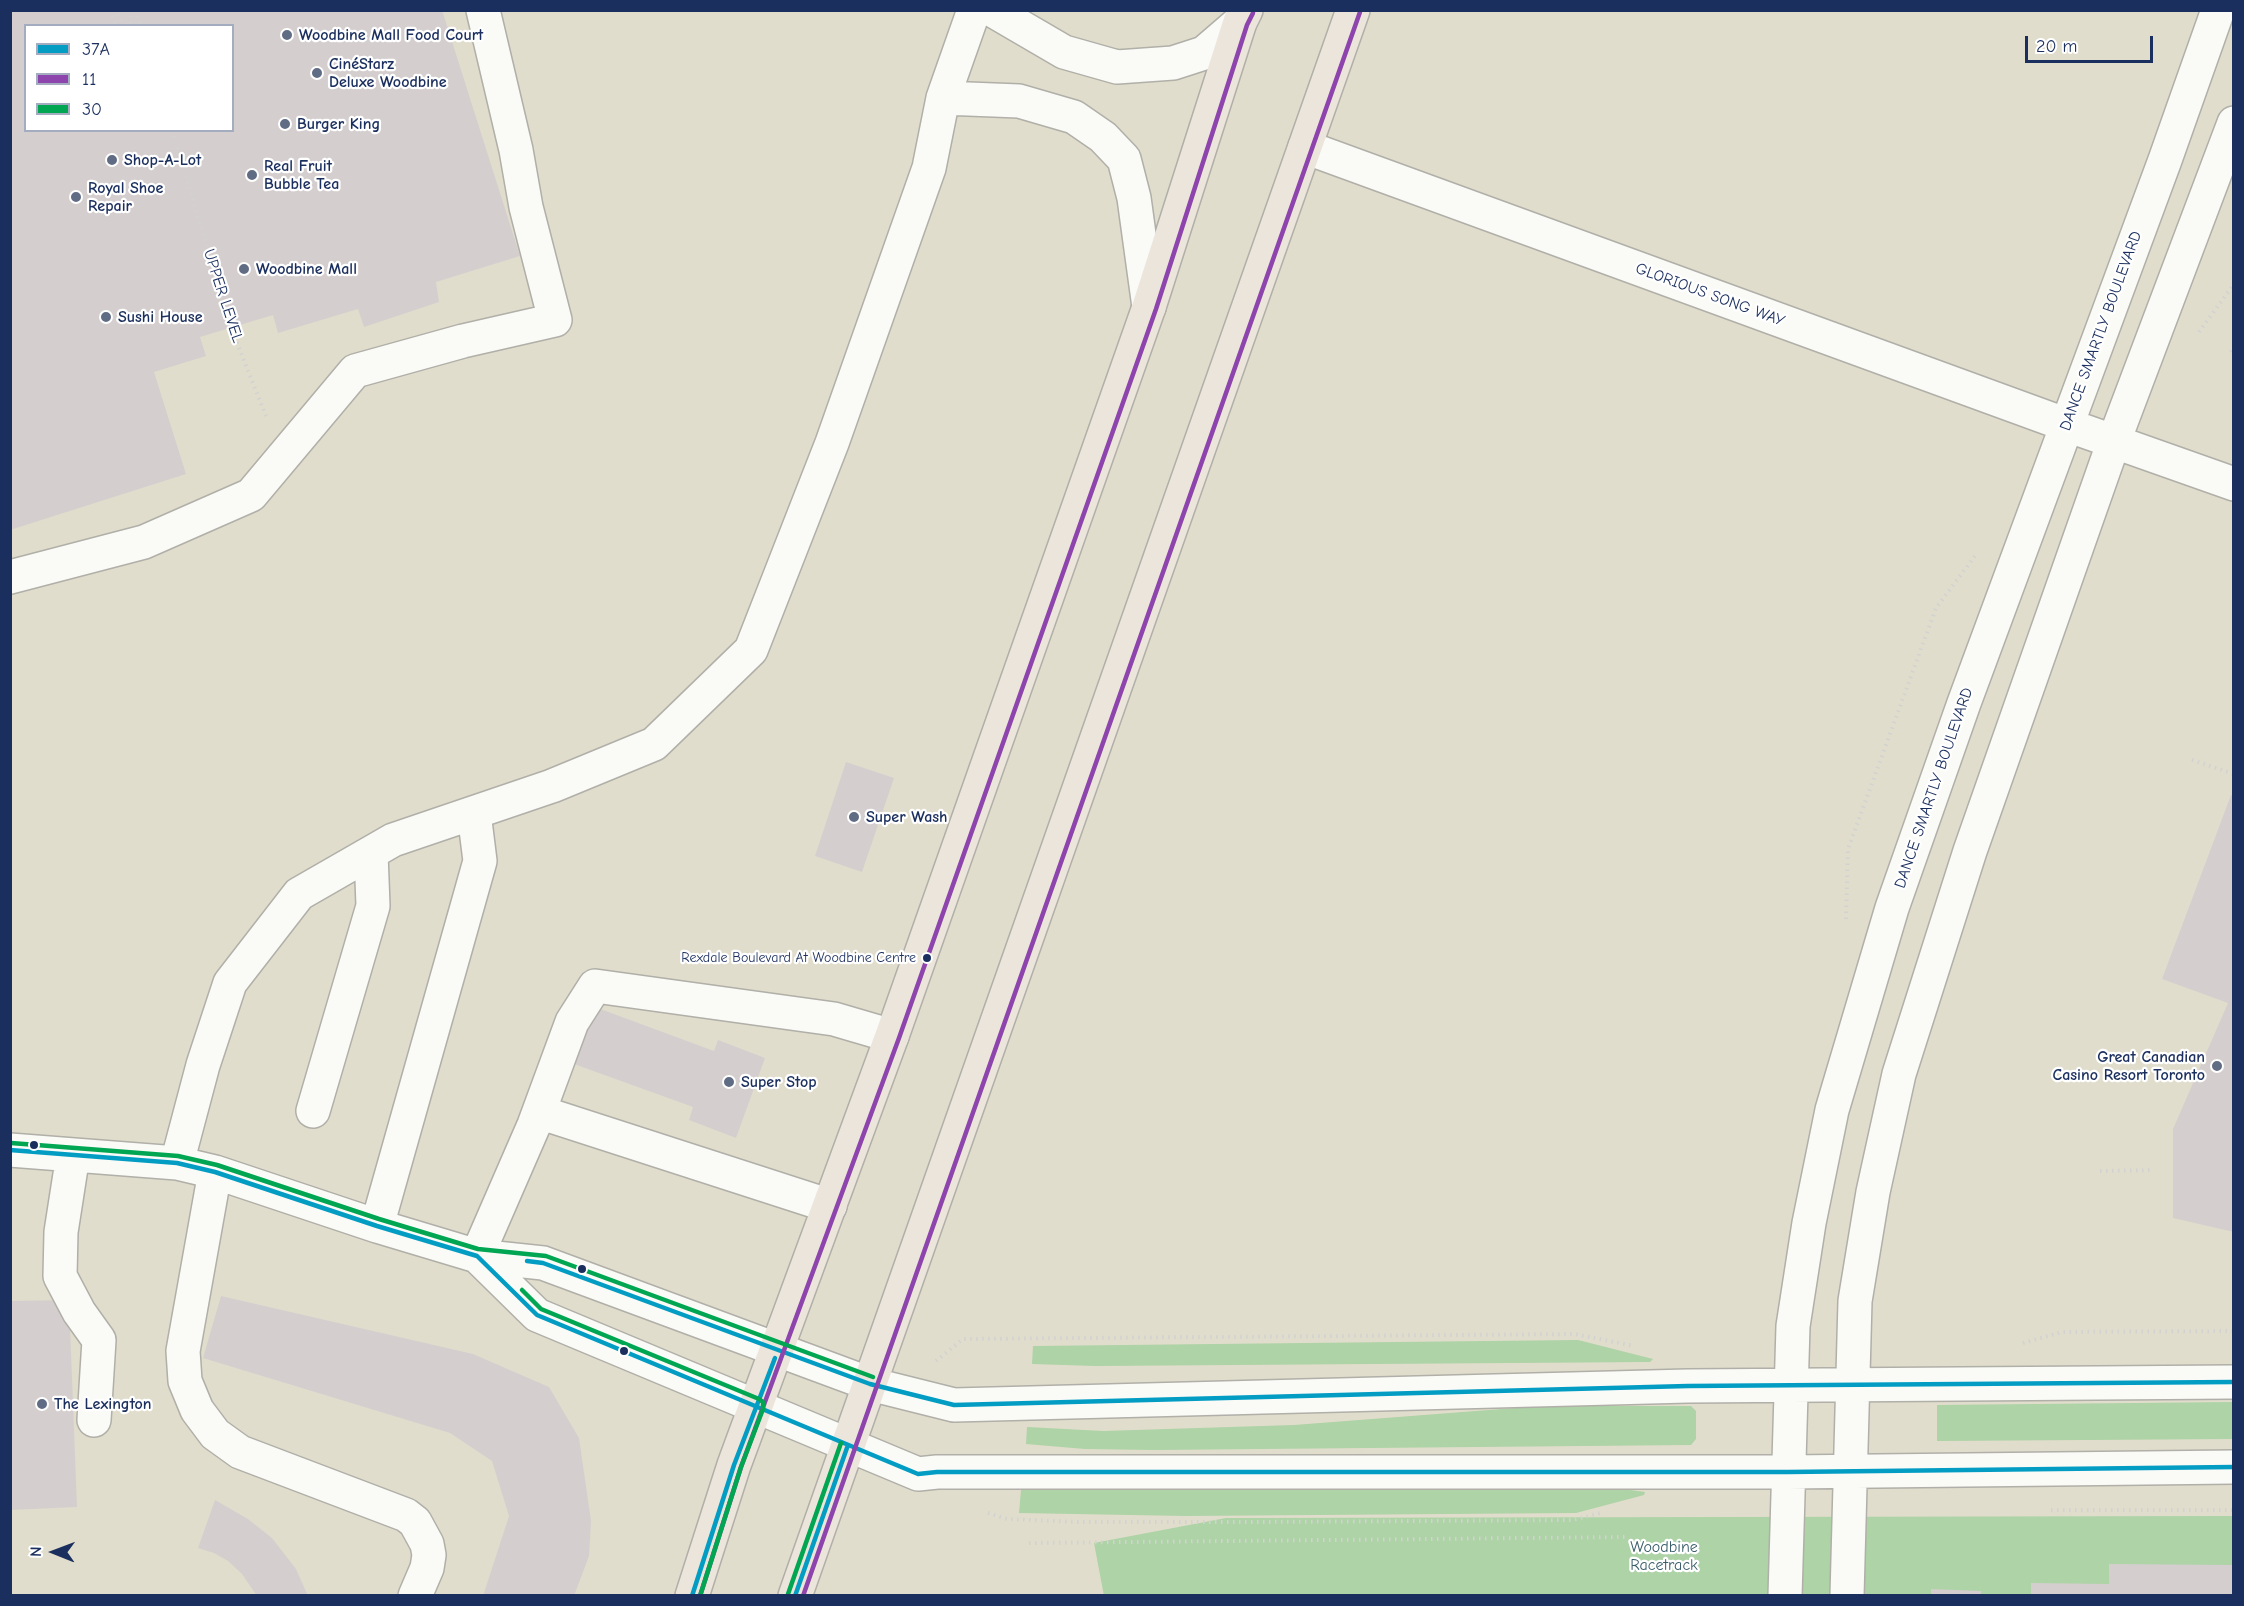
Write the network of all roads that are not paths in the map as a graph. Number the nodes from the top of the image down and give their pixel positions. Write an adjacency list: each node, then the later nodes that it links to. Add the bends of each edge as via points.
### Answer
1 (483, 10): 14 (street, via 555,320 355,371 251,495 144,542)
2 (974, 10): 7 (street)
3 (992, 10): 6 (street, via 1064,52 1117,67 1173,63 1204,53)
4 (1353, 10): 9 (main road)
5 (2218, 10): 11 (street, DANCE SMARTLY BOULEVARD)
6 (1243, 16): 10 (main road)
7 (943, 98): 10 (street, via 1019,101 1074,117 1103,137 1124,159 1134,198); 15 (street, via 926,179 832,443 751,650 654,744)
8 (2234, 123): 12 (street)
9 (1305, 147): 11 (street, GLORIOUS SONG WAY); 31 (main road)
10 (1149, 307): 17 (main road)
11 (2067, 425): 12 (street, GLORIOUS SONG WAY); 29 (street, DANCE SMARTLY BOULEVARD, via 1892,908 1832,1110 1793,1326)
12 (2114, 441): 13 (street, GLORIOUS SONG WAY); 30 (street, via 1970,851 1899,1074 1873,1192 1855,1301)
13 (2234, 484)
14 (10, 577)
15 (474, 813): 16 (street, via 393,840); 25 (street, via 480,861)
16 (371, 853): 18 (street, via 373,906); 22 (street, via 299,894 230,983)
17 (892, 1036): 19 (street, via 834,1019 595,986 572,1022); 24 (main road)
18 (313, 1111)
19 (539, 1112): 24 (street); 26 (street)
20 (10, 1150): 21 (street)
21 (73, 1155): 22 (street); 33 (street, via 61,1232 60,1276 99,1340)
22 (177, 1163): 23 (street)
23 (215, 1172): 25 (street); 38 (street, via 183,1351 185,1382 197,1410 215,1434 240,1452 406,1515 415,1522 429,1555)
24 (830, 1206): 27 (main road)
25 (377, 1226): 26 (street)
26 (477, 1256): 27 (street, via 543,1263); 32 (street, via 537,1315)
27 (778, 1349): 31 (street); 32 (main road)
28 (2234, 1382): 30 (street)
29 (1791, 1386): 30 (street); 31 (street, via 954,1405); 36 (street, DANCE SMARTLY BOULEVARD)
30 (1852, 1386): 37 (street)
31 (885, 1388): 34 (main road)
32 (756, 1406): 34 (street); 39 (main road)
33 (94, 1420)
34 (848, 1445): 36 (street, via 918,1474); 40 (main road)
35 (2234, 1467): 37 (street)
36 (1788, 1472): 37 (street); 41 (street, DANCE SMARTLY BOULEVARD)
37 (1850, 1472): 42 (street)
38 (415, 1596)
39 (692, 1596)
40 (795, 1596)
41 (1785, 1596)
42 (1847, 1596)

